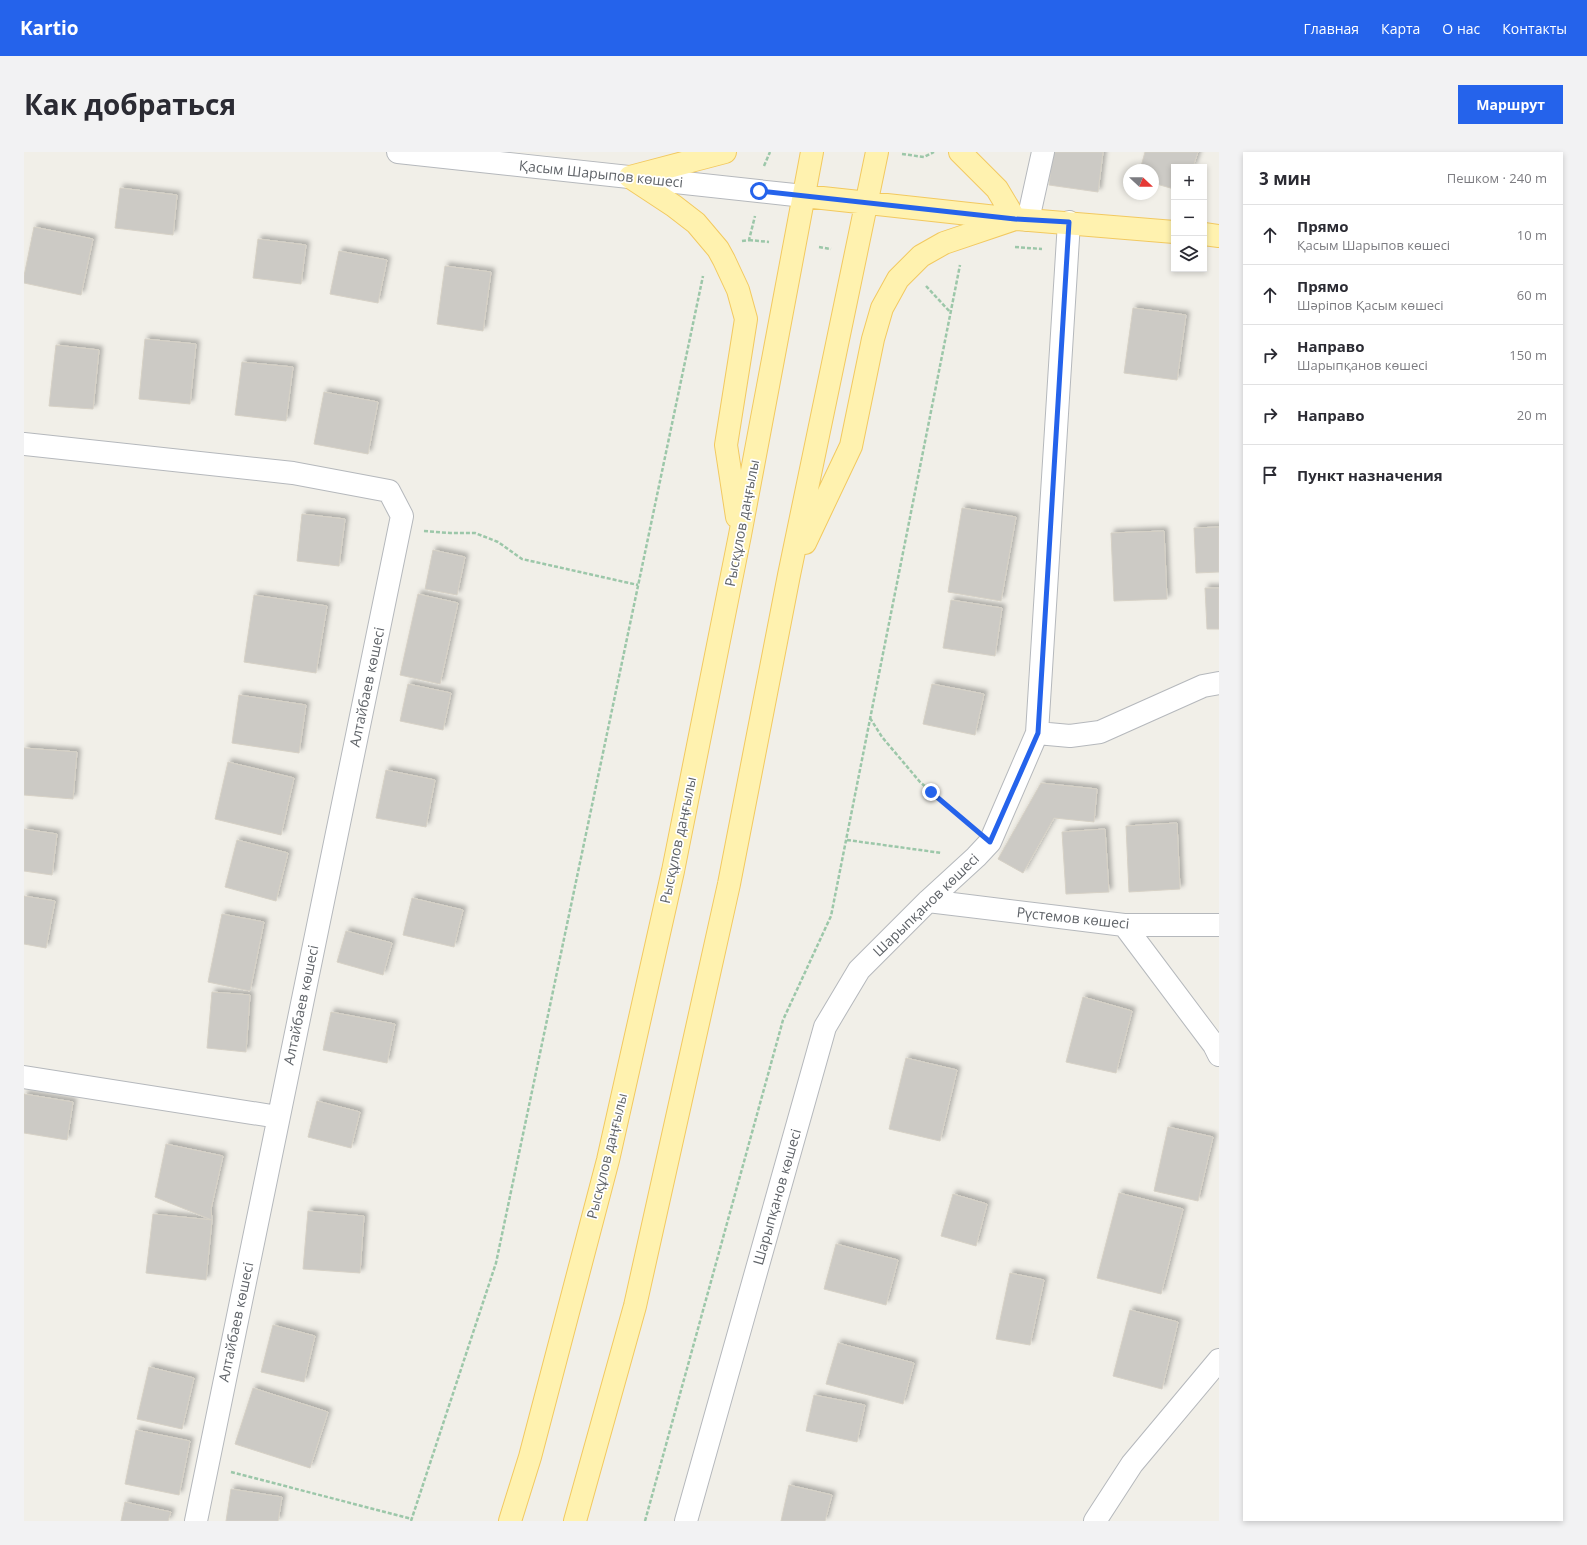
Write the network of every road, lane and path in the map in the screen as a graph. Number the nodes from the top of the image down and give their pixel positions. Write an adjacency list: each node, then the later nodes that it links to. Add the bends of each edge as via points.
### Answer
1 (398, 152): 11 (street, Қасым Шарыпов көшесі)
2 (725, 152): 11 (main road)
3 (770, 152): 10 (path)
4 (812, 152): 12 (main road, Рысқұлов даңғылы)
5 (877, 152): 13 (main road)
6 (934, 152): 9 (path, via 924,157)
7 (960, 152): 15 (main road, via 997,190)
8 (1043, 152): 15 (street)
9 (901, 154)
10 (764, 167)
11 (630, 177): 12 (street, Қасым Шарыпов көшесі); 31 (main road, via 696,223 721,254 738,290 746,318 726,445)
12 (804, 196): 13 (main road); 31 (main road, Рысқұлов даңғылы)
13 (867, 203): 15 (main road); 32 (main road)
14 (755, 216): 20 (path)
15 (1021, 220): 16 (main road); 32 (main road, via 944,243 921,256 898,279 882,308 873,339 851,446)
16 (1069, 222): 17 (main road); 36 (street, Шарыпқанов көшесі)
17 (1171, 232)
18 (1207, 234): 19 (main road)
19 (1219, 236)
20 (749, 240): 21 (path); 22 (path)
21 (736, 242)
22 (772, 242)
23 (817, 247): 24 (path)
24 (831, 249)
25 (961, 263): 28 (path)
26 (703, 275): 33 (path)
27 (921, 280): 28 (path)
28 (951, 313): 35 (path)
29 (24, 444): 30 (street, Алтайбаев көшесі, via 293,474 388,491 402,516)
30 (400, 528): 33 (path, via 475,533 498,542 522,559); 44 (street, Алтайбаев көшесі)
31 (740, 534): 49 (main road, Рысқұлов даңғылы, via 673,871 608,1160 530,1457)
32 (789, 575): 50 (main road, via 729,884 635,1306)
33 (638, 585): 47 (path, via 496,1263)
34 (1219, 683): 36 (street, via 1203,686 1100,732 1070,736)
35 (870, 718): 37 (path); 38 (path, via 882,737 920,782)
36 (1038, 733): 38 (street, Шарыпқанов көшесі)
37 (847, 840): 38 (path); 51 (path, via 831,916 783,1020)
38 (983, 850): 39 (street, Шарыпқанов көшесі)
39 (928, 901): 40 (street, Рүстемов көшесі); 52 (street, Шарыпқанов көшесі, via 859,970 825,1028)
40 (1124, 925): 41 (street, Рүстемов көшесі); 42 (street)
41 (1219, 925)
42 (1219, 1055)
43 (24, 1077): 44 (street)
44 (278, 1118): 46 (street, Алтайбаев көшесі)
45 (1219, 1360): 53 (street, via 1132,1464)
46 (207, 1465): 47 (path); 48 (street, Алтайбаев көшесі)
47 (412, 1520)
48 (196, 1521)
49 (510, 1521)
50 (575, 1521)
51 (645, 1521)
52 (686, 1521)
53 (1095, 1521)

